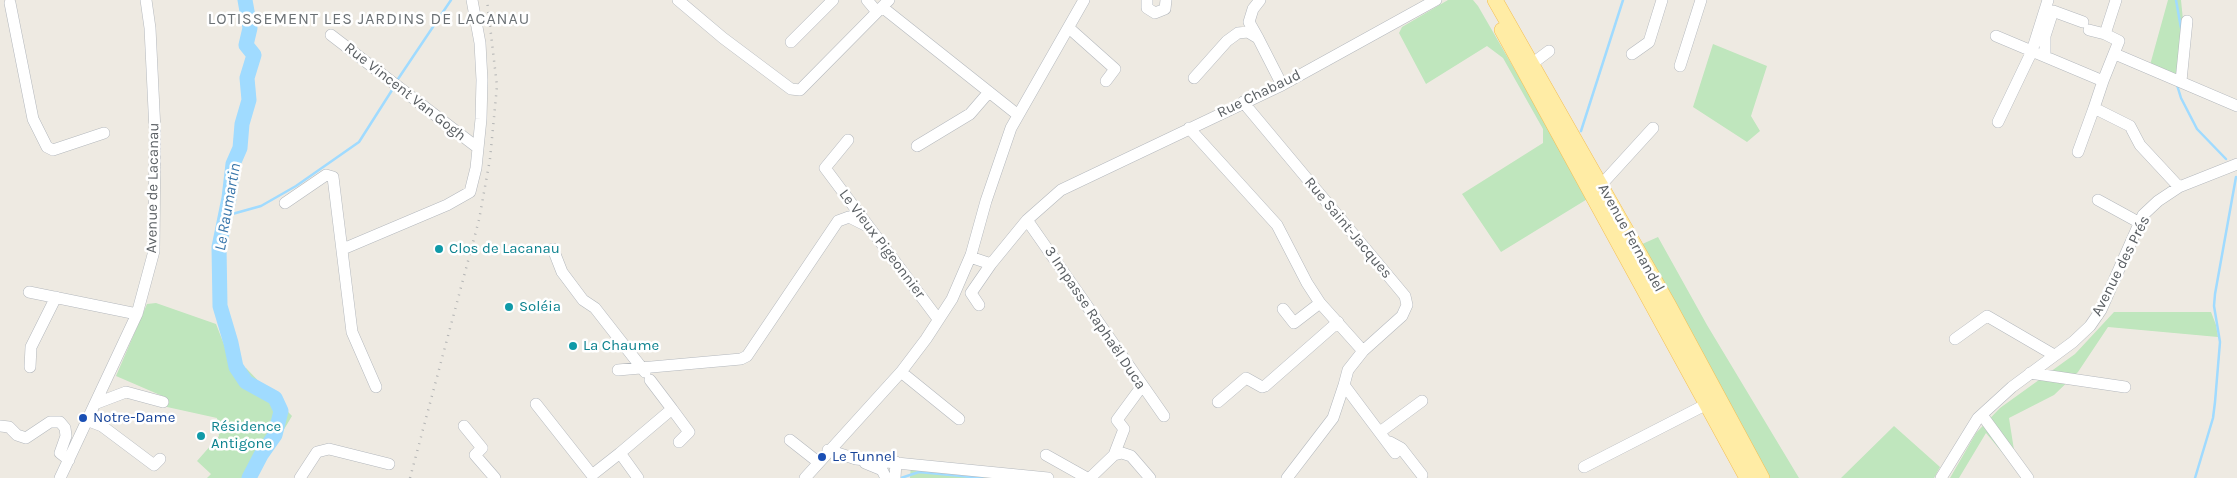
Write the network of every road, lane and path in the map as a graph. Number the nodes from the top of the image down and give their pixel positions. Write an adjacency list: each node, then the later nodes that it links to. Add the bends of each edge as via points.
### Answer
1 (146, 0): 67 (street, Avenue de Lacanau, via 154,114 154,251)
2 (472, 0): 48 (street, Rue Vincent Van Gogh, via 480,43 482,80)
3 (678, 0): 17 (street, via 791,90 800,90)
4 (833, 0): 24 (street)
5 (868, 0): 17 (street)
6 (1084, 0): 19 (street)
7 (1147, 0): 8 (street, via 1148,8 1155,14 1165,9)
8 (1166, 0)
9 (1260, 0): 23 (street, via 1249,22)
10 (1436, 0): 36 (street, Rue Chabaud)
11 (1662, 0): 27 (street, via 1649,42)
12 (1701, 0): 31 (street)
13 (2048, 0): 26 (street)
14 (2116, 0): 20 (street)
15 (1489, 2): 30 (main road, Avenue Fernandel); 88 (main road, Avenue Fernandel)
16 (8, 4): 45 (street, via 33,119 46,147 53,150)
17 (883, 7): 37 (street)
18 (2187, 22): 35 (street)
19 (1068, 28): 33 (street, via 1116,69); 41 (street)
20 (2105, 34): 28 (street, via 2119,41); 29 (street, via 2053,11 2045,36)
21 (332, 36): 48 (street, Rue Vincent Van Gogh)
22 (1996, 36): 26 (street)
23 (1258, 38): 32 (street, via 1248,32 1238,33); 36 (street)
24 (791, 42)
25 (1549, 51): 30 (street)
26 (2032, 51): 29 (street); 42 (street)
27 (1632, 54)
28 (2115, 54): 34 (street); 35 (street)
29 (2045, 56): 34 (street)
30 (1533, 63): 51 (main road, Avenue Fernandel)
31 (1680, 66)
32 (1194, 78)
33 (1106, 80)
34 (2103, 81): 40 (street)
35 (2182, 81): 39 (street)
36 (1282, 85): 38 (street, Rue Chabaud)
37 (989, 92): 41 (street); 47 (street, via 970,114)
38 (1243, 102): 43 (street, Rue Chabaud); 71 (street, Rue Saint-Jacques, via 1405,296 1408,305 1402,316)
39 (2237, 106)
40 (2094, 108): 49 (street); 52 (street, via 2130,126 2140,146)
41 (1018, 115): 60 (street, via 986,201)
42 (1998, 122)
43 (1189, 128): 55 (street, Rue Chabaud, via 1061,190); 64 (street, via 1277,225)
44 (1653, 128): 51 (street)
45 (104, 133)
46 (848, 140): 57 (street, Le Vieux Pigeonnier, via 825,168)
47 (917, 146)
48 (478, 148): 58 (street, Rue Vincent Van Gogh, via 470,192)
49 (2078, 152)
50 (2237, 164): 52 (street, Avenue des Prés)
51 (1601, 185): 122 (main road, Avenue Fernandel)
52 (2178, 187): 56 (street, Avenue des Prés, via 2158,201)
53 (2098, 200): 56 (street)
54 (285, 203): 58 (street, via 326,175 333,177)
55 (1027, 220): 61 (street, Rue Chabaud); 79 (street, 3 Impasse Raphaël Duca)
56 (2140, 224): 73 (street, Avenue des Prés, via 2101,310 2090,326)
57 (869, 227): 68 (street, Le Vieux Pigeonnier); 77 (street, via 849,218 838,221 747,356)
58 (344, 249): 81 (street, via 352,332)
59 (553, 249): 77 (street, via 562,272 583,300 595,308)
60 (970, 256): 61 (street); 68 (street, via 952,300)
61 (991, 264): 65 (street, Rue Chabaud, via 970,293)
62 (29, 292): 63 (street)
63 (56, 297): 67 (street); 74 (street, via 31,347)
64 (1320, 303): 66 (street, via 1294,323); 69 (street)
65 (979, 305)
66 (1283, 309)
67 (137, 314): 86 (street, Avenue de Lacanau)
68 (938, 319): 76 (street)
69 (1336, 320): 71 (street); 72 (street); 85 (street, via 1264,386 1246,378)
70 (1956, 338): 73 (street, via 1987,316)
71 (1363, 351): 80 (street, Rue Saint-Jacques, via 1348,370)
72 (1293, 354)
73 (2054, 356): 78 (street, Avenue des Prés)
74 (30, 367)
75 (618, 370): 77 (street)
76 (901, 372): 92 (street); 99 (street)
77 (646, 373): 89 (street)
78 (2030, 373): 82 (street); 90 (street, Avenue des Prés)
79 (1142, 386): 91 (street, 3 Impasse Raphaël Duca); 103 (street, via 1117,420 1124,429)
80 (1344, 386): 96 (street); 120 (street, Rue Saint-Jacques, via 1333,418)
81 (376, 387)
82 (2125, 387)
83 (1422, 401): 96 (street)
84 (163, 402): 86 (street, via 126,392)
85 (1218, 402)
86 (97, 403): 93 (street, Avenue de Lacanau)
87 (536, 404): 100 (street, via 592,475)
88 (1707, 404): 108 (street); 121 (main road, Avenue Fernandel)
89 (672, 409): 98 (street, via 689,432); 100 (street)
90 (1982, 415): 123 (street, Avenue des Prés, via 1967,433); 124 (street)
91 (1164, 416)
92 (959, 419)
93 (89, 421): 104 (street, via 102,426 154,466); 105 (street, Avenue de Lacanau)
94 (0, 426): 105 (street, via 9,427 26,438 50,422 60,422 66,436 60,453)
95 (464, 426): 113 (street, via 482,448 475,455)
96 (1382, 436): 101 (street); 110 (street, via 1401,448)
97 (790, 440): 106 (street)
98 (680, 442)
99 (828, 450): 106 (street); 109 (street)
100 (620, 453): 114 (street)
101 (1395, 453)
102 (1046, 455): 118 (street)
103 (1114, 456): 118 (street); 119 (street, via 1122,453 1130,456)
104 (160, 459)
105 (69, 460): 111 (street, Avenue de Lacanau)
106 (818, 462): 115 (street)
107 (389, 464): 112 (street, via 329,449 317,452)
108 (1584, 467)
109 (888, 468): 116 (street); 117 (street)
110 (1422, 475)
111 (60, 478)
112 (300, 478)
113 (495, 478)
114 (638, 478)
115 (805, 478)
116 (895, 478)
117 (1048, 478)
118 (1089, 478)
119 (1150, 478)
120 (1287, 478)
121 (1747, 478)
122 (1762, 478)
123 (1941, 478)
124 (2028, 478)

